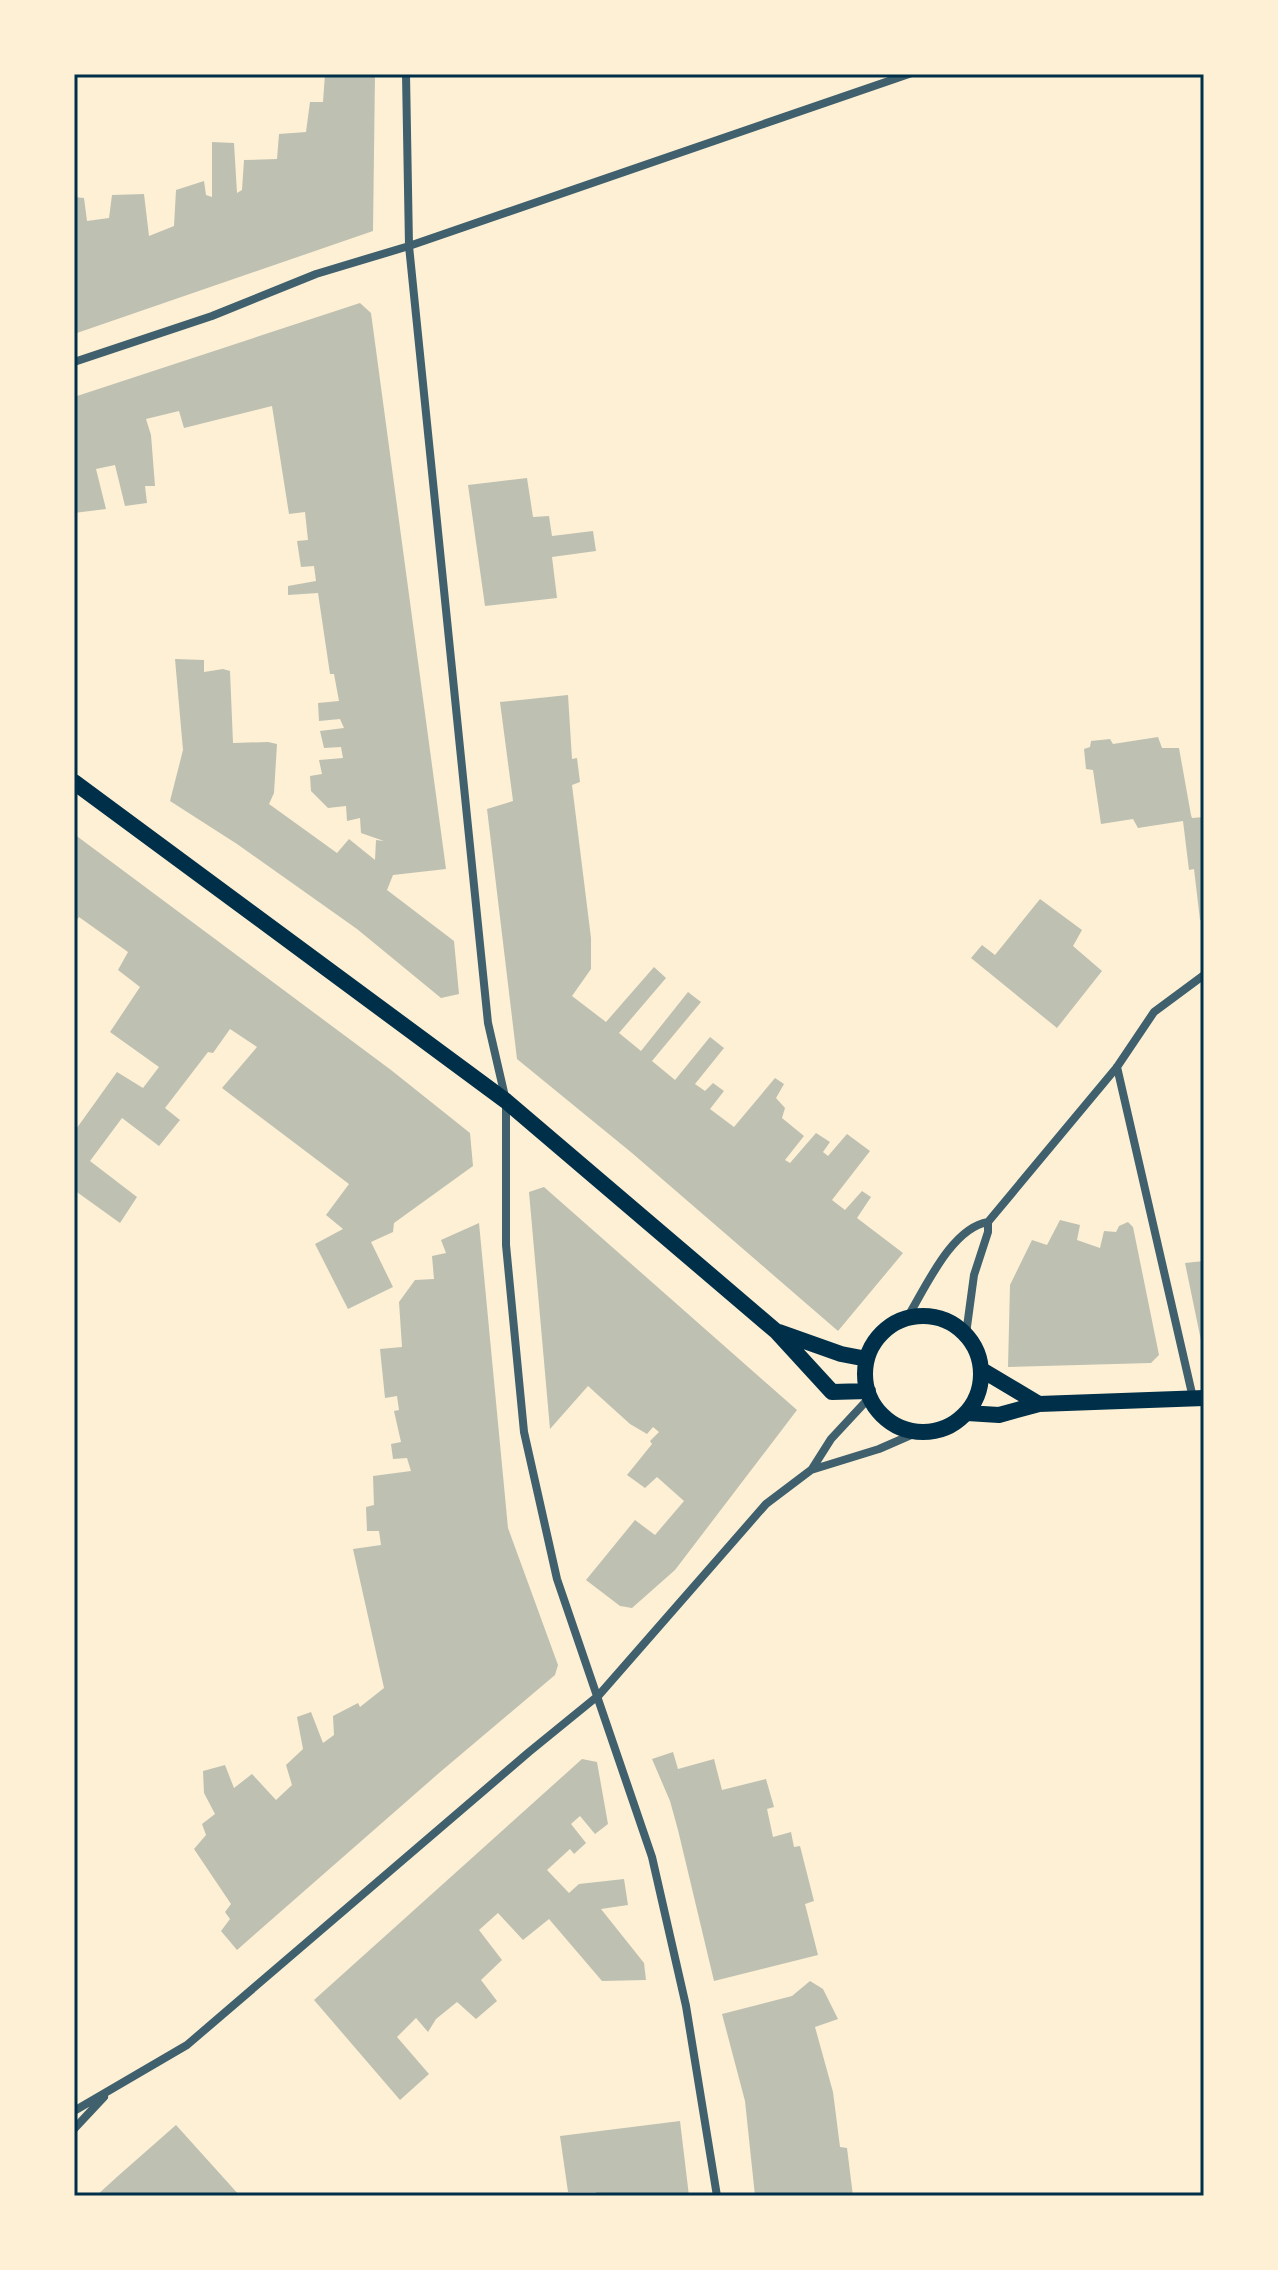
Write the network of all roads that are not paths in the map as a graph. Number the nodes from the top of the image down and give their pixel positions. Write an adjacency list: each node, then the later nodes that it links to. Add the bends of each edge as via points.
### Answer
1 (406, 74): 3 (street)
2 (909, 74): 3 (street)
3 (409, 246): 4 (street); 8 (street, via 488,1023)
4 (74, 362)
5 (74, 782): 8 (main road)
6 (1204, 975): 7 (street, via 1154,1012)
7 (1117, 1067): 9 (street); 16 (street)
8 (506, 1101): 11 (main road); 21 (street, via 506,1245 524,1432 557,1579)
9 (988, 1222): 10 (street, via 943,1253); 12 (street)
10 (907, 1318): 12 (main road, via 941,1318); 13 (main road, via 883,1333)
11 (777, 1332): 13 (main road); 15 (main road, via 832,1392)
12 (966, 1334): 14 (main road)
13 (867, 1359): 15 (main road)
14 (982, 1370): 17 (main road); 18 (main road, via 981,1387)
15 (869, 1394): 19 (main road, via 889,1421); 20 (street)
16 (1199, 1398): 17 (main road)
17 (1039, 1404): 18 (main road, via 999,1415)
18 (967, 1413): 19 (main road, via 952,1426)
19 (918, 1432): 20 (street)
20 (811, 1470): 21 (street, via 766,1504)
21 (599, 1695): 22 (street, via 187,2045); 25 (street, via 652,1857 686,2006)
22 (108, 2092): 23 (street); 24 (street)
23 (74, 2111)
24 (74, 2129)
25 (717, 2196)

